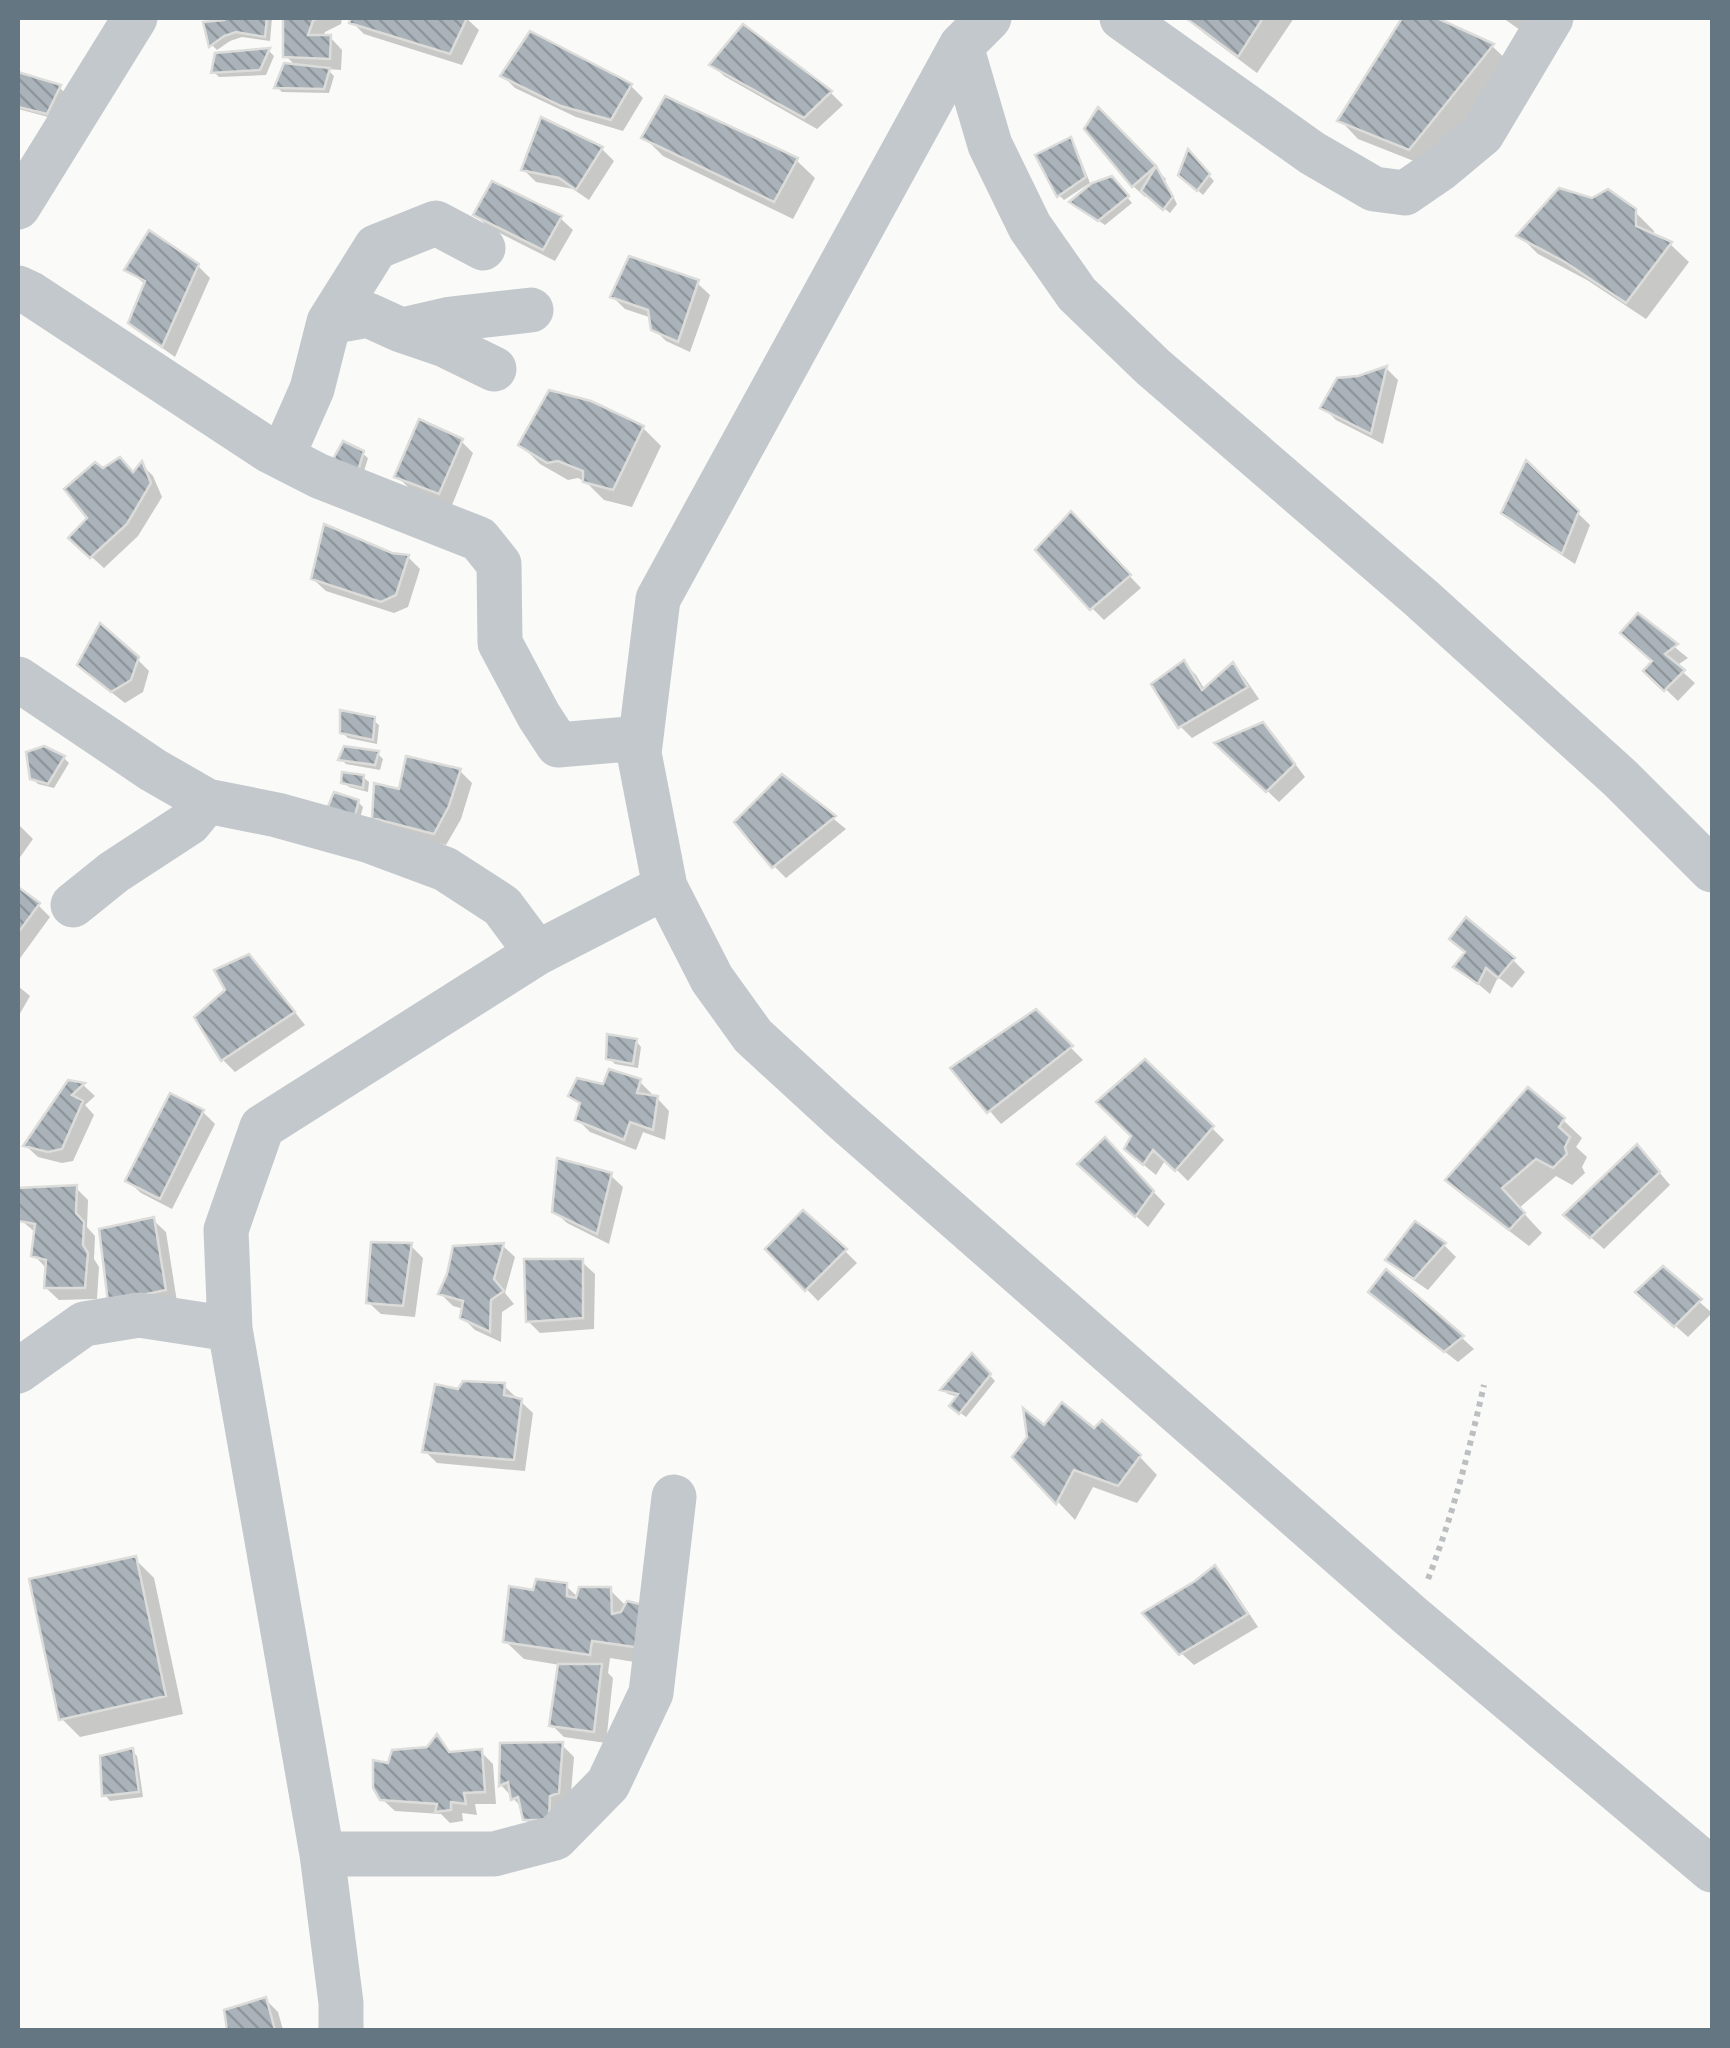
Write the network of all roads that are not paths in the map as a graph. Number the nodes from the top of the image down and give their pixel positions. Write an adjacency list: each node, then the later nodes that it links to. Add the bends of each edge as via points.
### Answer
1 (136, 18): 5 (street)
2 (1122, 18): 3 (street, via 1312,153 1374,189 1405,193 1482,134)
3 (1551, 18)
4 (975, 32): 14 (street, via 658,599); 16 (street, via 990,145 1030,227 1078,294 1620,778)
5 (19, 203)
6 (483, 248): 9 (street, via 436,222 376,247)
7 (18, 288): 12 (street)
8 (531, 310): 10 (street)
9 (329, 322): 10 (street, via 368,315); 12 (street, via 312,389)
10 (402, 330): 11 (street)
11 (494, 369)
12 (282, 457): 14 (street, via 479,538 498,564 500,643 558,744)
13 (18, 679): 15 (street)
14 (641, 738): 17 (street)
15 (207, 802): 18 (street, via 189,823); 19 (street, via 367,840 445,868 502,906)
16 (1712, 870)
17 (665, 887): 19 (street); 24 (street, via 712,979 753,1036 1412,1617)
18 (73, 906)
19 (538, 953): 20 (street, via 262,1127 226,1230)
20 (230, 1329): 21 (street, via 139,1315 84,1324); 23 (street)
21 (18, 1372)
22 (674, 1497): 23 (street, via 650,1693 608,1784 555,1838 494,1854)
23 (322, 1854): 25 (street)
24 (1712, 1870)
25 (341, 2030)

